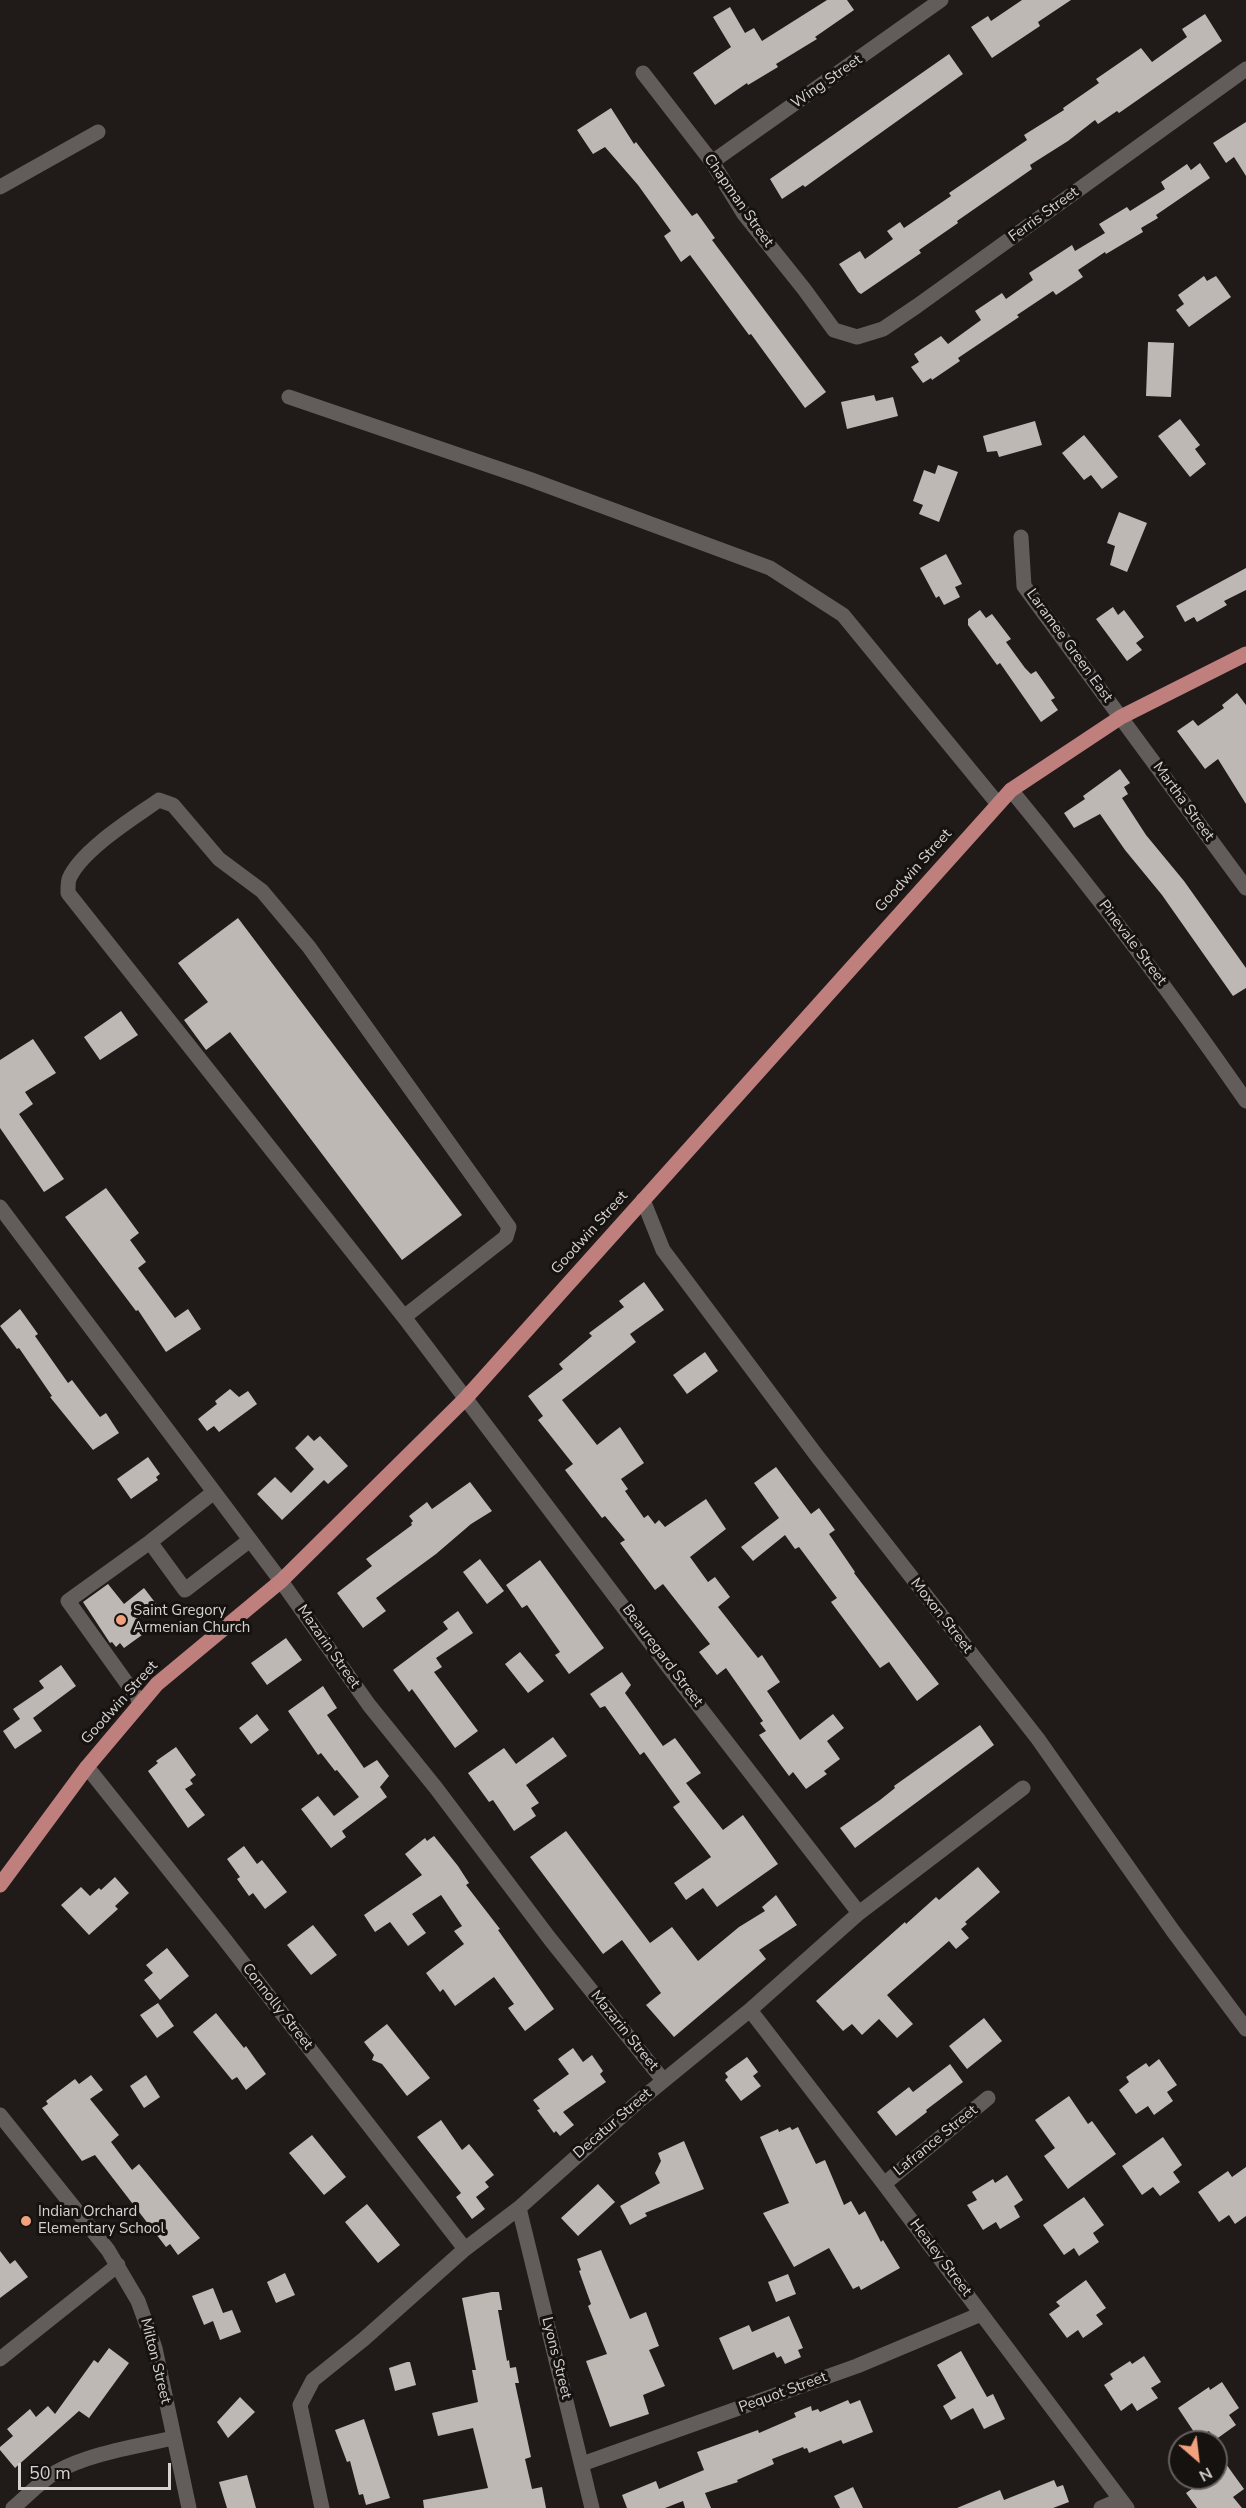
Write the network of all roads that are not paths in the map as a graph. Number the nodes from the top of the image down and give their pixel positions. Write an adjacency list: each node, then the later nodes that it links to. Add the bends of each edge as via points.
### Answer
1 (941, 0): 5 (street, Wing Street)
2 (1246, 69): 7 (street, Ferris Street, via 883,329 857,337)
3 (643, 73): 5 (street, Chapman Street)
4 (98, 132): 6 (street)
5 (711, 162): 7 (street, Chapman Street, via 744,214)
6 (0, 187)
7 (834, 330)
8 (289, 397): 13 (street, via 529,479 770,568 843,615)
9 (1021, 537): 11 (street, Laramee Green East, via 1024,586)
10 (1246, 654): 11 (main road, Goodwin Street)
11 (1121, 717): 12 (main road, Goodwin Street); 14 (street, Martha Street)
12 (1011, 790): 13 (main road, Goodwin Street); 15 (street, Pinevale Street, via 1180,1004)
13 (998, 804): 16 (main road, Goodwin Street)
14 (1246, 888)
15 (1246, 1101)
16 (643, 1200): 19 (main road, Goodwin Street); 30 (street, Moxon Street, via 663,1250 837,1483 1038,1739)
17 (0, 1207): 20 (street, Mazarin Street)
18 (404, 1317): 18 (street, Beauregard Street, via 68,893 69,878 86,856 108,835 159,800 173,805 219,859 262,891 309,947 509,1227 506,1237); 19 (street, Beauregard Street)
19 (465, 1399): 23 (main road, Goodwin Street); 28 (street, Beauregard Street)
20 (214, 1491): 21 (street, Mazarin Street); 22 (street)
21 (250, 1540): 22 (street, via 185,1590); 23 (street, Mazarin Street)
22 (150, 1542): 24 (street, via 68,1601)
23 (281, 1581): 24 (main road, Goodwin Street, via 157,1684); 31 (street, Mazarin Street, via 369,1705)
24 (141, 1703): 25 (main road, Goodwin Street)
25 (87, 1767): 27 (main road, Goodwin Street); 36 (street, Connolly Street)
26 (1023, 1788): 28 (street, Decatur Street)
27 (0, 1885)
28 (859, 1913): 29 (street, Decatur Street)
29 (750, 2010): 31 (street, Decatur Street); 34 (street, Healey Street)
30 (1246, 2029)
31 (663, 2080): 35 (street, Decatur Street)
32 (988, 2098): 34 (street, Lafrance Street)
33 (0, 2115): 37 (street, Milton Street)
34 (884, 2184): 38 (street, Healey Street)
35 (519, 2208): 36 (street, Decatur Street); 41 (street, Lyons Street)
36 (465, 2248): 45 (street, Decatur Street, via 314,2380 300,2405)
37 (118, 2265): 39 (street); 40 (street, Milton Street, via 150,2333)
38 (981, 2314): 41 (street, Pequot Street, via 857,2366); 42 (street, Healey Street)
39 (0, 2359)
40 (172, 2438): 43 (street, via 69,2466); 44 (street, Milton Street)
41 (582, 2464): 46 (street, Lyons Street)
42 (1123, 2504): 47 (street)
43 (13, 2508)
44 (189, 2508)
45 (322, 2508)
46 (592, 2508)
47 (1101, 2508)

